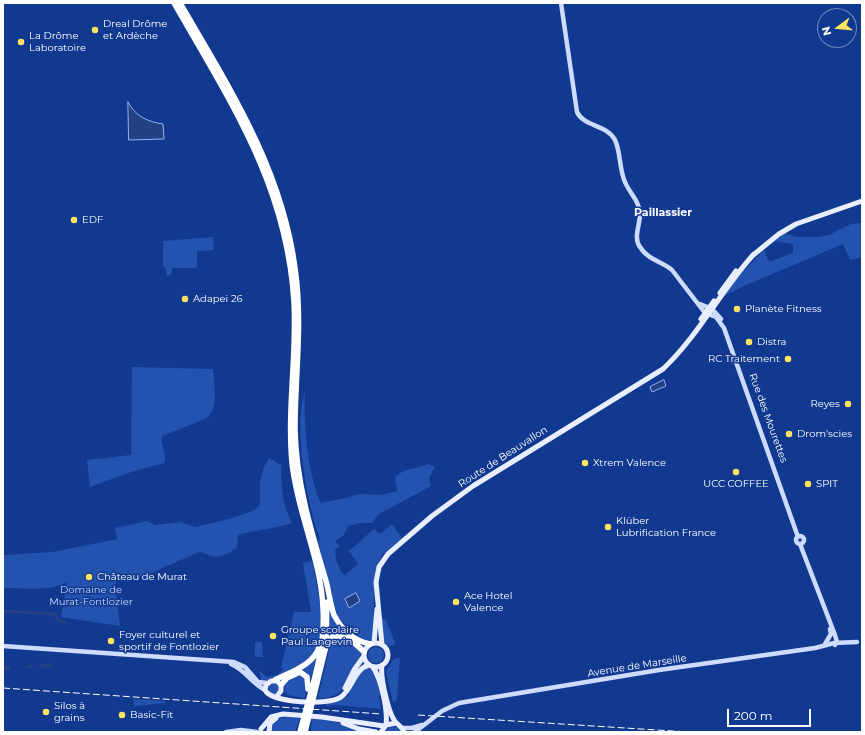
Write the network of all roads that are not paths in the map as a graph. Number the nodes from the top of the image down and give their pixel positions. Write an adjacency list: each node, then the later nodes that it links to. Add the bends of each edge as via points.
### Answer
1 (174, 3): 8 (highway, via 252,142 272,192 284,233 294,312 290,416 292,466 298,500 320,581)
2 (180, 3): 6 (highway, via 254,136 271,173 285,218 294,260 299,308 295,409 298,470 304,505)
3 (561, 3): 5 (main road, Rue des Mourettes, via 576,112 585,121 596,124 614,139 624,182 638,205 640,216 637,238 640,247 648,257 672,270 699,304)
4 (862, 202): 5 (main road, Route de Beauvallon, via 796,224 779,234 754,254)
5 (709, 311): 7 (main road, Route de Beauvallon, via 676,356 663,369 515,459 432,516 382,562 377,577); 9 (main road, Rue des Mourettes, via 728,332 799,537 804,539 802,544)
6 (321, 564): 12 (highway, via 336,619 354,639); 22 (highway, via 328,615 326,646)
7 (377, 600): 12 (main road); 15 (main road)
8 (324, 617): 23 (highway, via 314,658); 27 (highway, via 321,650)
9 (833, 635): 10 (main road); 13 (main road); 14 (main road)
10 (850, 642): 11 (main road, Avenue de Marseille); 14 (main road, Avenue de Marseille)
11 (859, 642): 14 (main road)
12 (372, 644): 15 (main road); 18 (main road)
13 (825, 644): 14 (main road, Avenue de Marseille); 17 (main road, Avenue de Marseille)
14 (836, 644): 17 (main road)
15 (382, 645): 20 (main road, via 387,656)
16 (3, 646): 19 (main road)
17 (816, 648): 31 (main road, Avenue de Marseille, via 659,670 472,701 454,705)
18 (364, 654): 21 (main road); 22 (highway, via 345,638 333,636 329,640); 25 (main road, via 345,688 336,697 324,700 298,698 287,696)
19 (227, 662): 24 (main road, via 241,664 258,682); 26 (main road, via 245,672 256,685)
20 (382, 665): 21 (main road); 30 (main road, via 391,712)
21 (371, 666): 28 (main road, via 359,670 346,692 334,701 289,700); 33 (main road, via 378,677 384,702)
22 (320, 674): 27 (highway)
23 (275, 680): 24 (main road); 25 (main road)
24 (267, 683): 26 (main road)
25 (281, 688): 27 (highway, via 286,678 301,672 307,677); 28 (main road)
26 (265, 690): 28 (main road, via 269,696)
27 (311, 692): 29 (highway)
28 (276, 696)
29 (309, 705): 32 (highway); 32 (highway, via 305,712)
30 (396, 723): 33 (main road); 34 (main road)
31 (426, 723): 34 (main road, Avenue de Marseille); 44 (main road, Avenue de Marseille)
32 (304, 725): 38 (highway); 39 (highway); 40 (highway); 41 (highway)
33 (385, 726): 35 (main road, via 283,714 271,717); 43 (main road)
34 (403, 730)
35 (258, 731): 36 (main road); 37 (main road)
36 (226, 732)
37 (269, 732): 42 (main road, via 273,720 289,716 330,719 358,729)
38 (295, 732)
39 (300, 732)
40 (305, 732)
41 (309, 732)
42 (376, 732)
43 (382, 732)
44 (415, 732)

